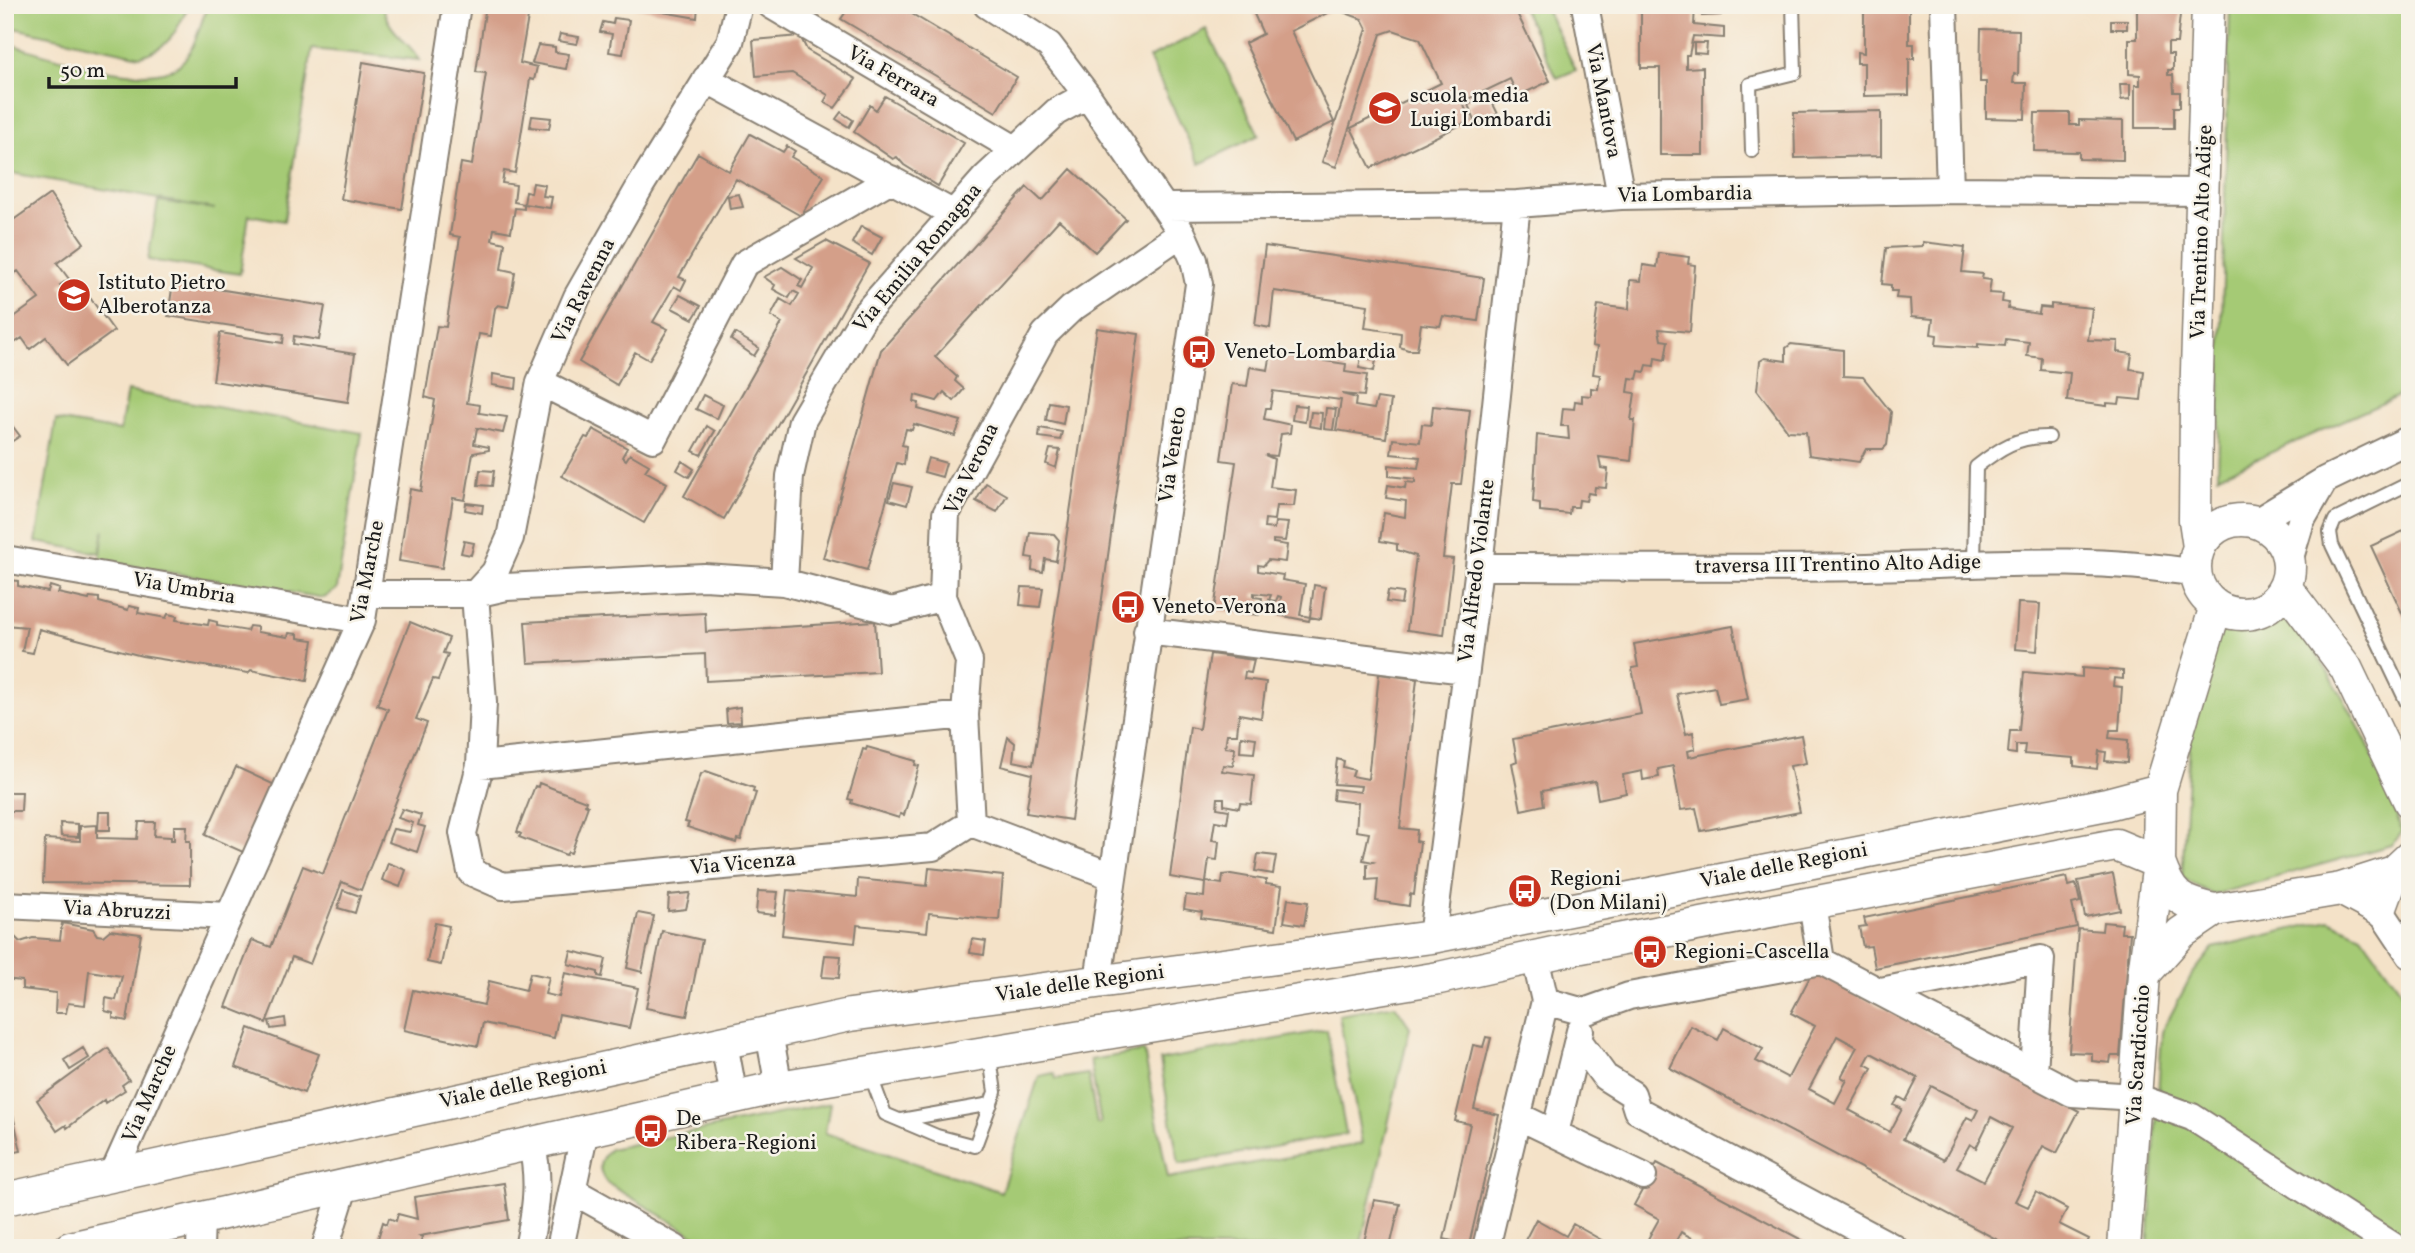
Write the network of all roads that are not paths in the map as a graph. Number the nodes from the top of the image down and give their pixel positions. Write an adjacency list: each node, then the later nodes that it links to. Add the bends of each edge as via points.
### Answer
1 (457, 5): 37 (street, Via Marche)
2 (739, 5): 9 (street, Via Ravenna, via 730,42)
3 (771, 5): 11 (street, Via Ferrara)
4 (1585, 5): 16 (street, Via Mantova)
5 (1793, 5): 12 (lane, via 1795,73 1751,84)
6 (1944, 5): 14 (street)
7 (2208, 5): 15 (street, Via Trentino Alto Adige)
8 (1005, 9): 10 (street, Via Veneto, via 1049,45)
9 (706, 79): 13 (street); 21 (street, Via Ravenna, via 577,297)
10 (1087, 95): 11 (street, Via Emilia Romagna, via 1056,112); 18 (street, Via Veneto)
11 (1015, 149): 19 (street, Via Emilia Romagna)
12 (1752, 151)
13 (891, 179): 19 (street); 21 (street, via 744,264 653,439)
14 (1950, 190): 15 (street, Via Lombardia); 16 (street, Via Lombardia)
15 (2204, 192): 24 (street, Via Trentino Alto Adige)
16 (1621, 196): 17 (street, Via Lombardia)
17 (1517, 204): 18 (street, Via Lombardia); 31 (street, Via Alfredo Violante)
18 (1167, 207): 20 (street, Via Veneto)
19 (954, 214): 33 (street, Via Emilia Romagna, via 865,314 802,421 790,476)
20 (1182, 233): 35 (street, Via Verona, via 1071,309 1030,356 946,514); 38 (street, Via Veneto, via 1199,284)
21 (540, 382): 34 (street, Via Ravenna, via 510,537 495,572)
22 (2049, 437): 30 (lane, via 2004,444 1976,467)
23 (2410, 439): 25 (street)
24 (2196, 459): 27 (street, Via Trentino Alto Adige); 29 (street, Via Trentino Alto Adige)
25 (2325, 480): 27 (street); 32 (street, via 2301,521)
26 (2410, 483): 40 (lane, via 2334,520 2330,532 2332,545)
27 (2243, 522): 29 (street, via 2217,527); 32 (street, via 2278,536)
28 (5, 559): 37 (street, Via Umbria)
29 (2197, 560): 30 (street, traversa III Trentino Alto Adige); 36 (street, via 2199,586)
30 (1974, 564): 31 (street, traversa III Trentino Alto Adige)
31 (1479, 567): 39 (street, Via Alfredo Violante)
32 (2287, 574): 36 (street, via 2278,598 2255,612 2228,612); 44 (street, via 2346,668)
33 (783, 582): 34 (street, via 704,577 506,587); 35 (street, via 892,611)
34 (475, 594): 37 (street); 42 (street, Via Vicenza, via 482,702)
35 (943, 597): 41 (street, Via Verona, via 969,661)
36 (2216, 606): 43 (street)
37 (364, 607): 54 (street, Via Marche)
38 (1147, 631): 39 (street); 48 (street, Via Veneto)
39 (1465, 670): 55 (street, Via Alfredo Violante)
40 (2410, 709)
41 (965, 715): 42 (street); 45 (street, Via Verona)
42 (480, 765): 45 (street, Via Vicenza, via 463,833 471,872 503,886 933,847)
43 (2160, 790): 46 (street); 55 (street, Viale delle Regioni)
44 (2410, 802)
45 (971, 823): 48 (street)
46 (2160, 863): 50 (street, Viale delle Regioni, via 2116,845); 53 (street, via 2168,888 2188,905); 59 (street, Via Scardicchio)
47 (2402, 865): 49 (street); 52 (street)
48 (1112, 876): 61 (street, Via Veneto)
49 (2341, 889): 52 (street); 53 (street)
50 (1812, 903): 57 (street, Viale delle Regioni); 58 (street)
51 (5, 905): 54 (street, Via Abruzzi)
52 (2380, 909): 56 (street)
53 (2215, 910): 59 (street, via 2181,933)
54 (229, 916): 81 (street, Via Marche)
55 (1432, 937): 60 (street); 61 (street, Viale delle Regioni)
56 (2410, 955)
57 (1535, 957): 60 (street, Viale delle Regioni); 63 (street)
58 (1821, 961): 62 (street); 64 (street, via 1629,996)
59 (2144, 974): 73 (street, Via Scardicchio)
60 (1439, 978): 68 (street, Viale delle Regioni)
61 (1098, 981): 65 (street, Viale delle Regioni, via 850,1015)
62 (1881, 991): 70 (street); 70 (street, via 2041,959)
63 (1545, 1001): 64 (street); 75 (street)
64 (1584, 1012): 66 (street)
65 (769, 1033): 67 (street, Viale delle Regioni); 71 (street)
66 (1578, 1040): 78 (street); 92 (street, via 1605,1077 1632,1094 1637,1110)
67 (724, 1043): 72 (street); 81 (street, Viale delle Regioni)
68 (989, 1051): 69 (street, Viale delle Regioni); 74 (lane, via 995,1092)
69 (869, 1071): 71 (street, Viale delle Regioni); 76 (lane, via 885,1114)
70 (2034, 1072): 73 (street, via 2072,1093)
71 (779, 1087): 72 (street, Viale delle Regioni)
72 (734, 1097): 77 (street, Viale delle Regioni)
73 (2136, 1097): 93 (street, Via Scardicchio); 94 (street, via 2192,1117)
74 (991, 1104): 76 (lane); 76 (lane, via 975,1146)
75 (1518, 1115): 78 (street); 91 (street)
76 (899, 1120)
77 (584, 1130): 79 (street, Viale delle Regioni); 83 (street)
78 (1555, 1133): 80 (street)
79 (531, 1142): 82 (street, Viale delle Regioni); 88 (street, via 538,1170 537,1203)
80 (1643, 1176)
81 (112, 1177): 84 (street, Viale delle Regioni)
82 (345, 1184): 85 (street, Viale delle Regioni); 87 (street)
83 (573, 1191): 89 (street); 90 (street)
84 (5, 1199)
85 (201, 1233): 86 (street, Viale delle Regioni)
86 (70, 1248)
87 (325, 1248)
88 (527, 1248)
89 (560, 1248)
90 (675, 1248)
91 (1486, 1248)
92 (1894, 1248)
93 (2124, 1248)
94 (2396, 1248)

